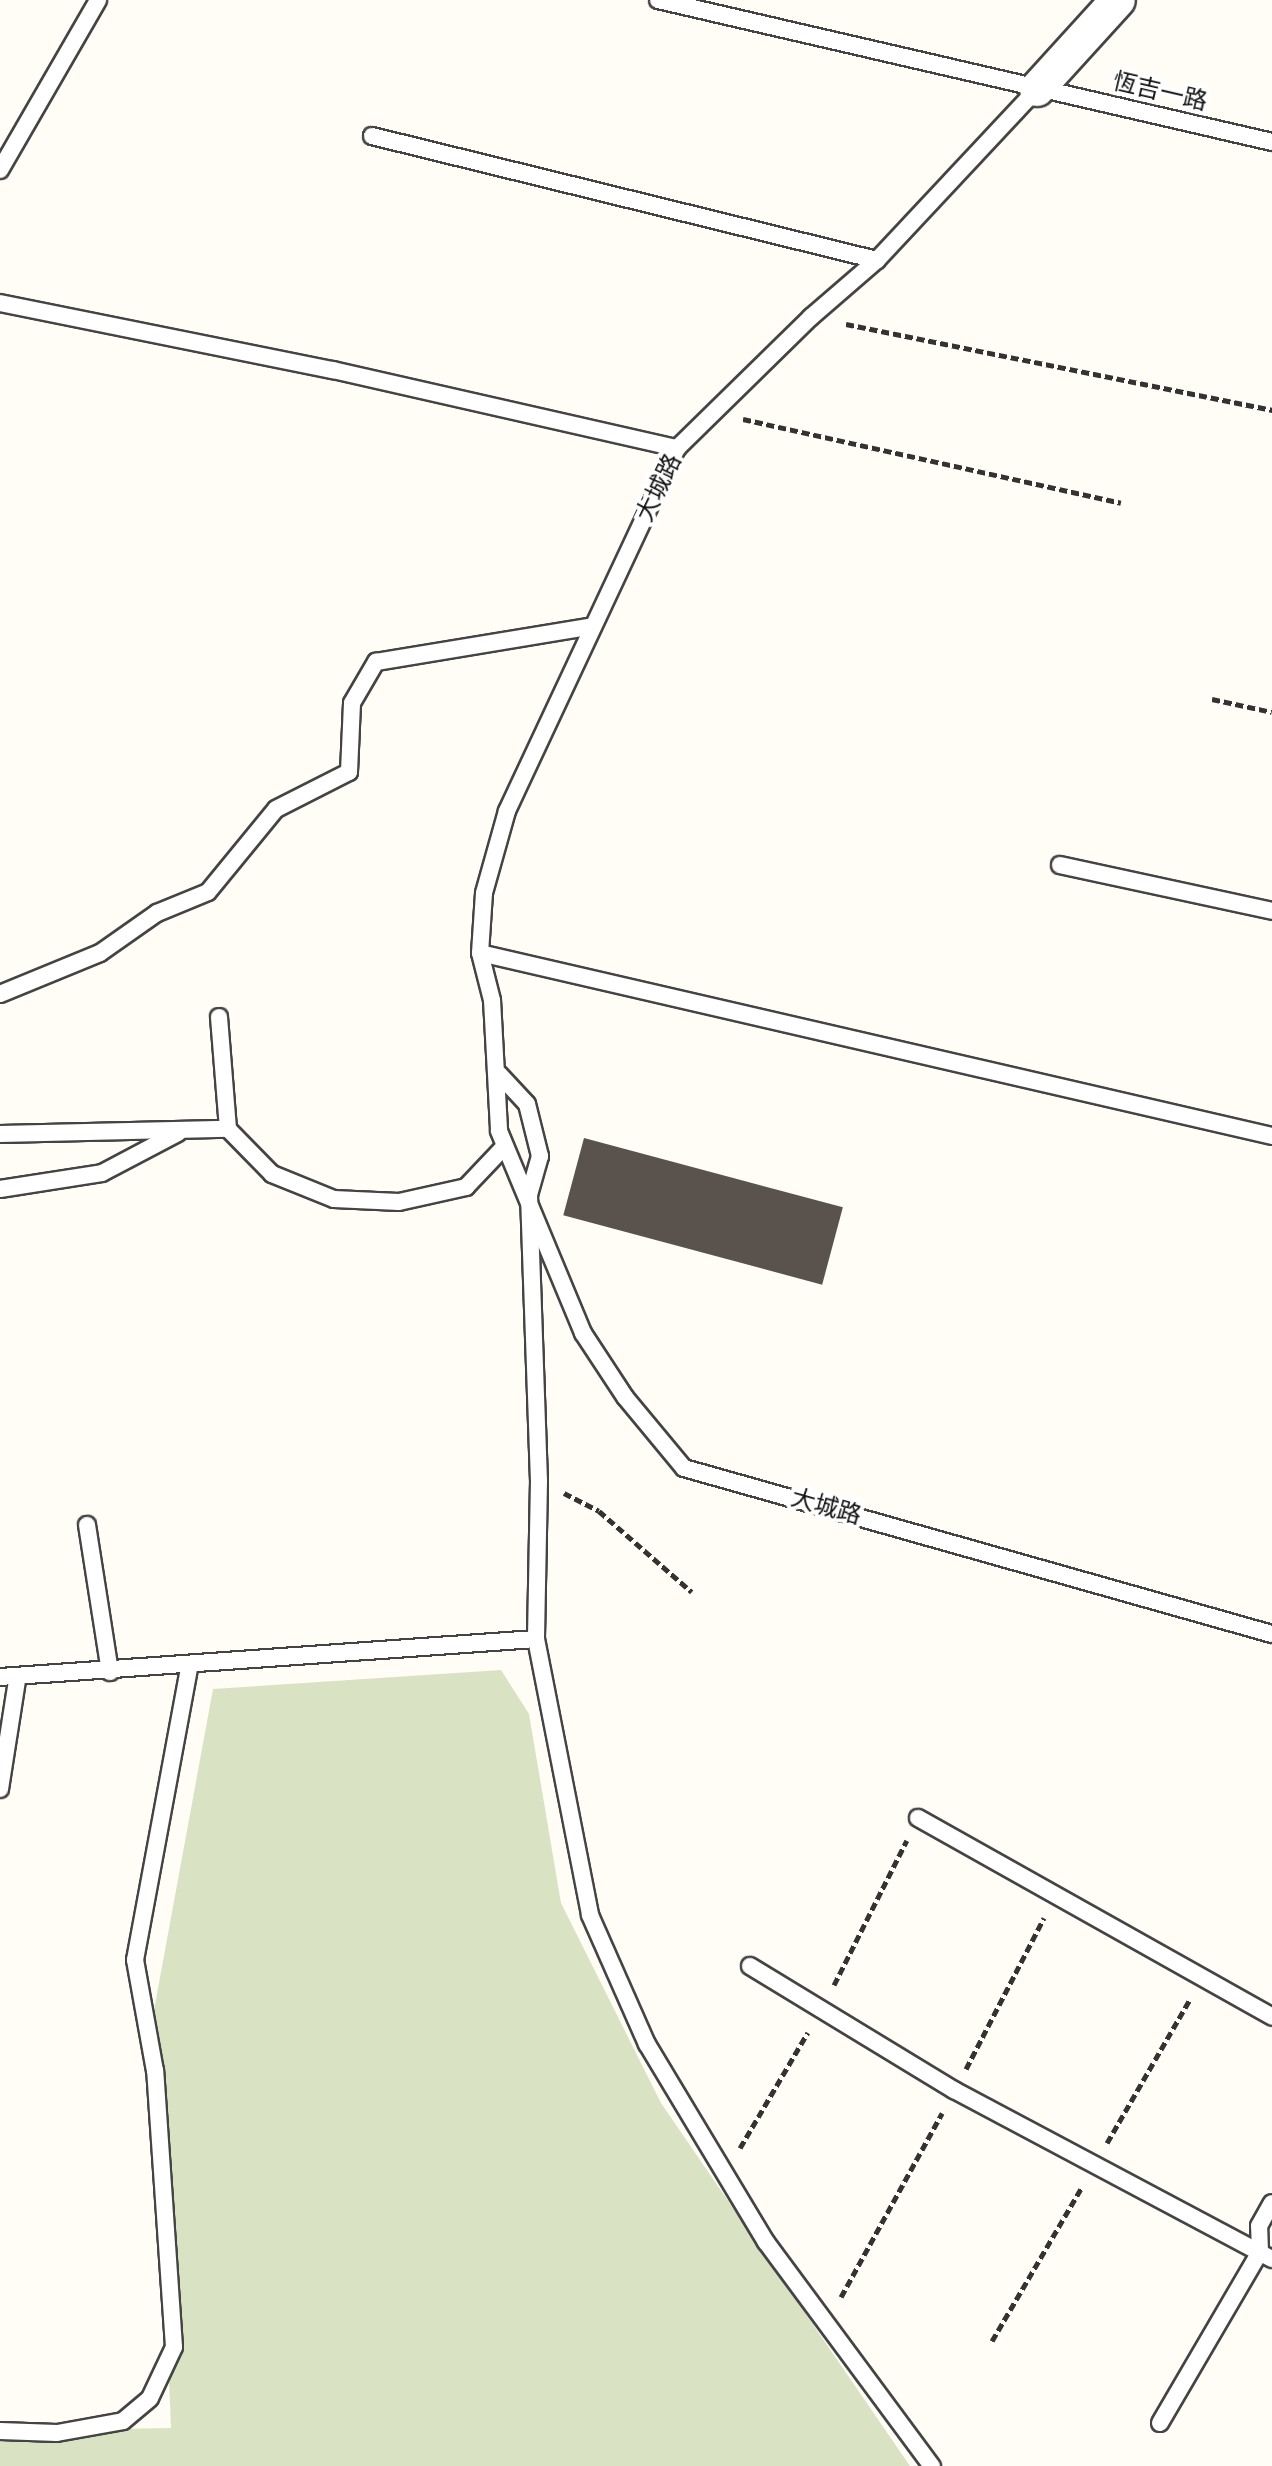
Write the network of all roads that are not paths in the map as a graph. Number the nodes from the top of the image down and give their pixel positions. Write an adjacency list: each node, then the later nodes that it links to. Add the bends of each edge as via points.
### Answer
1 (98, 0): 7 (lane)
2 (658, 0): 4 (lane, 恆吉一路)
3 (1118, 0): 4 (street, 大城路)
4 (1037, 89): 6 (lane, 恆吉一路); 8 (lane, 大城路)
5 (372, 136): 8 (lane)
6 (1272, 142)
7 (0, 170)
8 (877, 260): 10 (lane, 大城路)
9 (0, 303): 10 (lane, via 333,370)
10 (677, 448): 11 (lane, 大城路)
11 (593, 626): 14 (lane, 大城路, via 507,811 484,893); 15 (lane, via 376,662 352,703 349,772 276,809 208,892 157,913 100,953)
12 (1060, 865): 13 (lane)
13 (1272, 911)
14 (480, 953): 17 (lane, 大城路, via 492,1000); 21 (lane)
15 (0, 994)
16 (219, 1017): 18 (lane)
17 (499, 1074): 22 (lane, 大城路); 24 (lane, via 527,1104 540,1156)
18 (228, 1129): 19 (lane); 22 (lane, via 272,1174 334,1199 399,1202 466,1187)
19 (183, 1130): 20 (lane); 23 (lane, via 102,1173)
20 (0, 1134)
21 (1272, 1136)
22 (503, 1148): 24 (lane, 大城路)
23 (0, 1189)
24 (529, 1195): 26 (lane, 大城路, via 583,1333 625,1397 684,1468); 27 (lane, via 539,1481)
25 (87, 1525): 29 (lane)
26 (1272, 1634)
27 (536, 1639): 28 (lane); 39 (lane, via 590,1915 647,2044 766,2242)
28 (190, 1664): 29 (lane); 38 (lane, via 135,1960 155,2071 174,2347 150,2398 123,2421 57,2433)
29 (110, 1672): 30 (lane)
30 (8, 1679): 31 (lane)
31 (0, 1789)
32 (918, 1818): 34 (lane)
33 (750, 1966): 36 (lane, via 954,2090)
34 (1272, 2017)
35 (1272, 2203): 36 (lane, via 1259,2226)
36 (1266, 2255): 37 (lane)
37 (1160, 2423)
38 (0, 2431)
39 (932, 2466)

